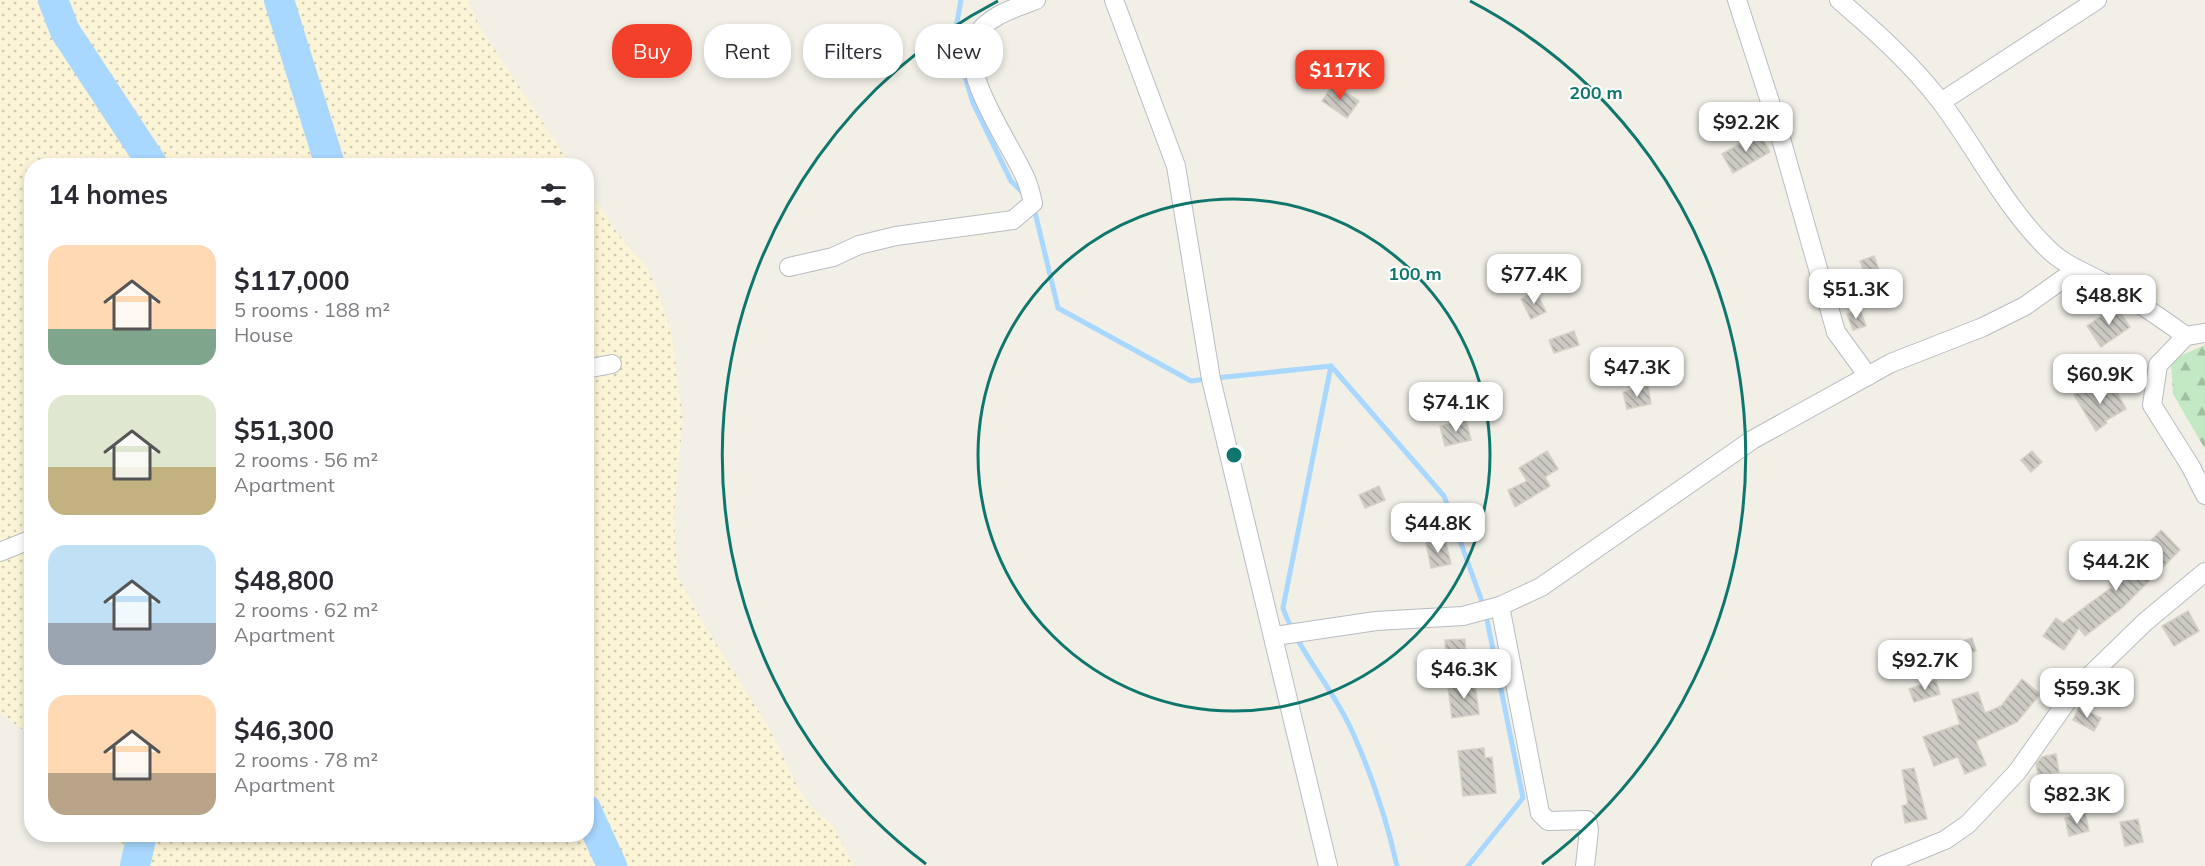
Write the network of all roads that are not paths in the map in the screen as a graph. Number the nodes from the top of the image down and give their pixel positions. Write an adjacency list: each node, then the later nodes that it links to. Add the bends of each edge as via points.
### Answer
1 (1036, 0): 7 (street, via 986,23 974,38 971,59 984,99 1026,179 1033,203 1012,220 896,236)
2 (1114, 0): 19 (street, via 1176,166 1211,379)
3 (1737, 0): 13 (street, via 1836,332)
4 (1839, 0): 6 (street, via 1891,45)
5 (2097, 0): 6 (street)
6 (1941, 102): 8 (street, via 2018,213 2048,250)
7 (789, 267)
8 (2076, 270): 10 (street, via 2142,305); 13 (street, via 2025,306)
9 (2205, 333): 10 (street)
10 (2186, 336): 14 (street, via 2158,365 2152,405)
11 (612, 364): 12 (street)
12 (594, 367)
13 (1868, 376): 18 (street, via 1752,440 1541,587)
14 (2205, 495)
15 (24, 542): 16 (street)
16 (0, 552)
17 (2205, 572): 22 (street, via 2136,630 2075,690 2017,772 1968,824 1945,840)
18 (1500, 606): 19 (street, via 1463,616 1376,621); 21 (street, via 1540,813 1548,821 1587,820)
19 (1275, 636): 20 (street)
20 (1328, 866)
21 (1584, 866)
22 (1881, 866)

